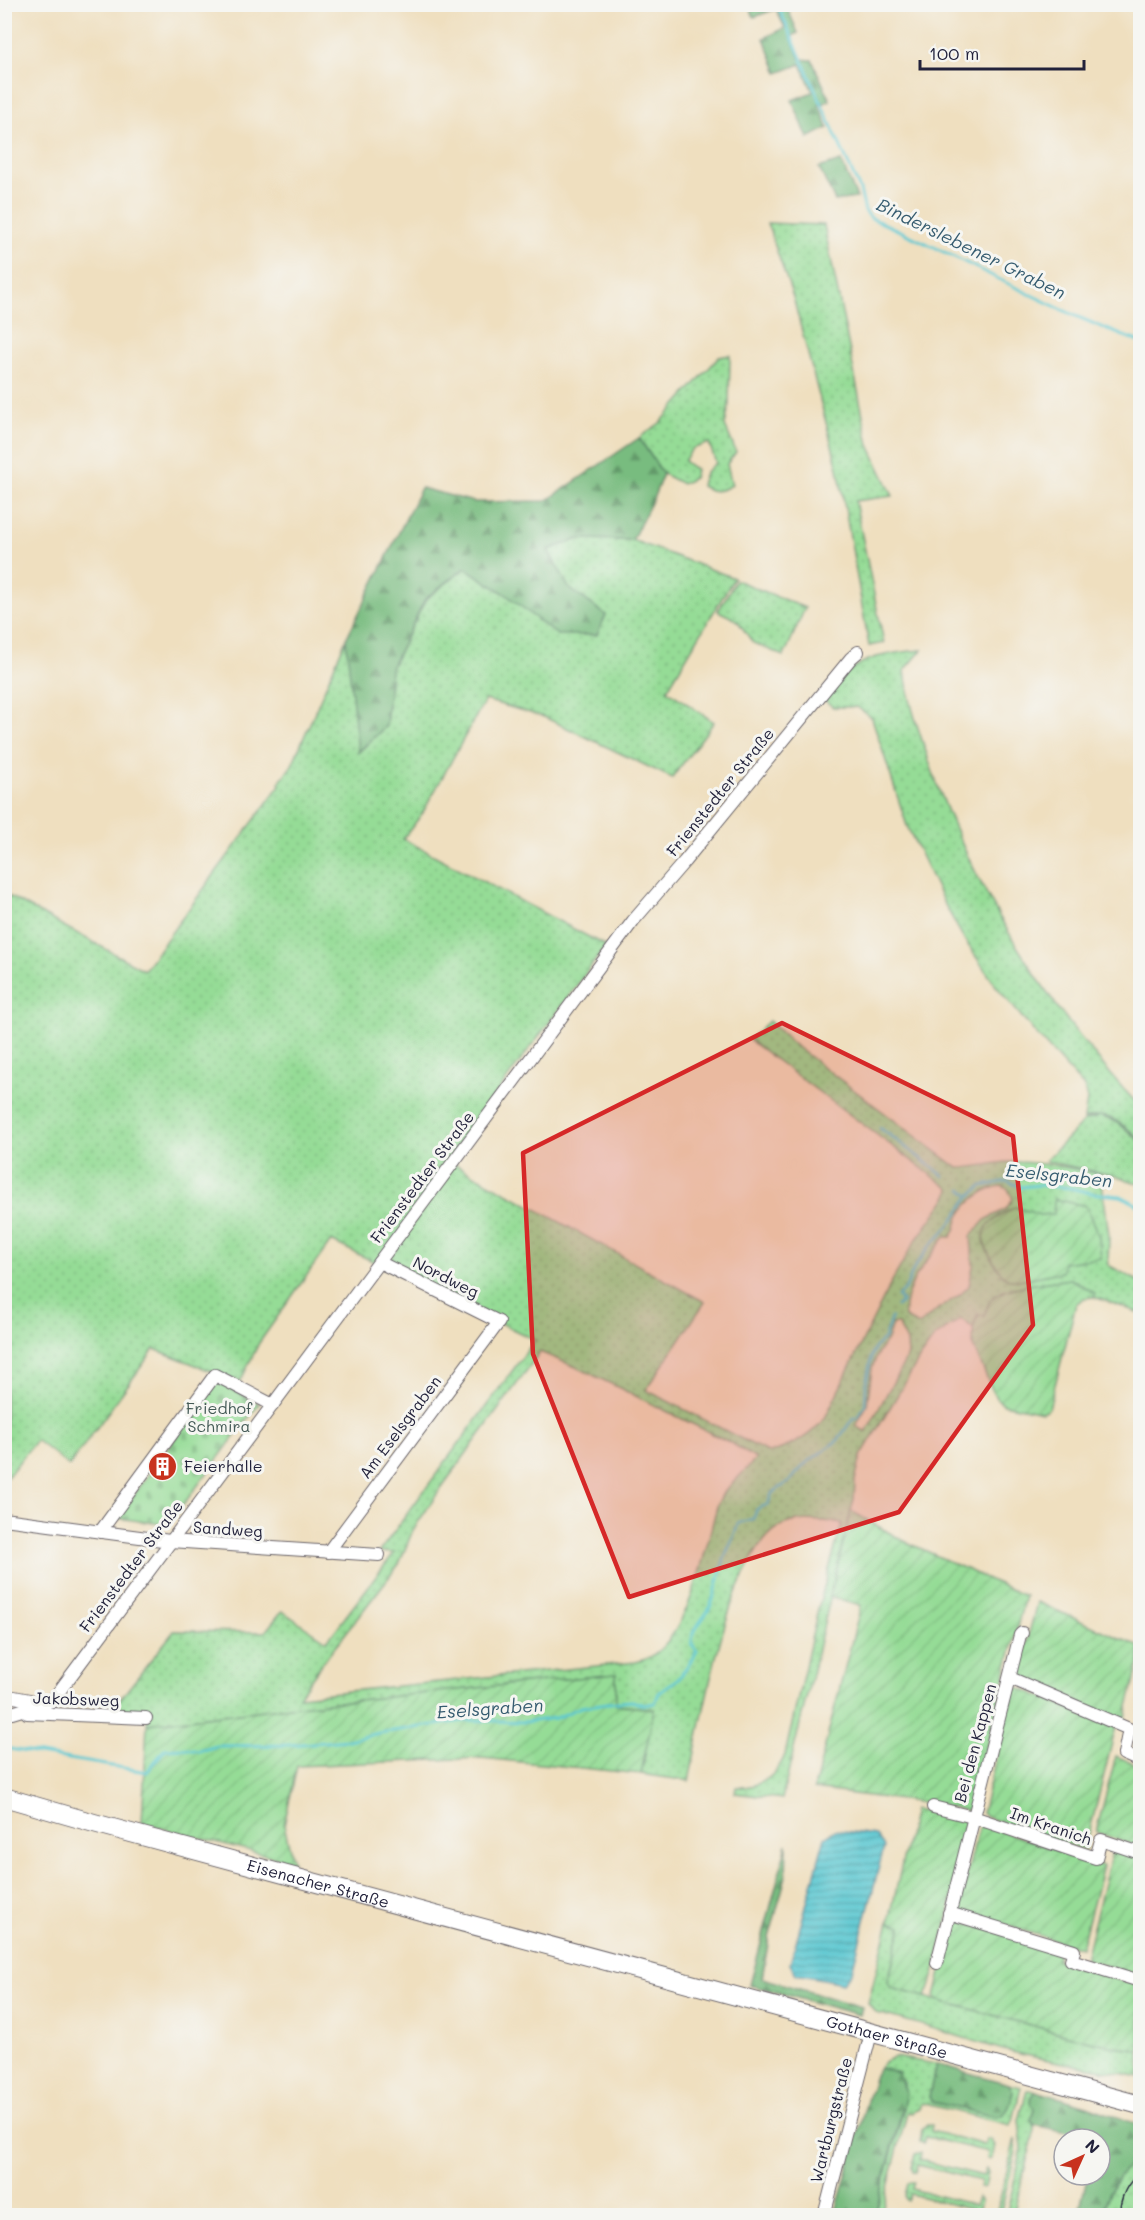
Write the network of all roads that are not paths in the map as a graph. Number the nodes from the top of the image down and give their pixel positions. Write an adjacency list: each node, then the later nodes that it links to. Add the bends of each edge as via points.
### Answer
1 (858, 652): 2 (street, Frienstedter Straße, via 633,921)
2 (379, 1262): 3 (street, Nordweg); 4 (street, Frienstedter Straße)
3 (499, 1322): 8 (street, Am Eselsgraben)
4 (273, 1405): 6 (street, via 215,1375); 7 (street, Frienstedter Straße)
5 (4, 1519): 6 (street, Sandweg)
6 (100, 1532): 7 (street, Sandweg)
7 (170, 1541): 8 (street, Sandweg); 13 (street, Frienstedter Straße)
8 (328, 1552): 9 (street, Sandweg)
9 (379, 1555)
10 (1022, 1633): 11 (street, Bei den Kappen)
11 (1010, 1678): 16 (street, Bei den Kappen, via 1129,1729 1124,1754); 19 (street, Bei den Kappen)
12 (4, 1695): 13 (street)
13 (48, 1703): 14 (street)
14 (8, 1713): 15 (street, Jakobsweg)
15 (146, 1718)
16 (1140, 1761)
17 (4, 1797): 23 (main road, Eisenacher Straße)
18 (933, 1807): 19 (street)
19 (973, 1817): 20 (street, Im Kranich, via 1096,1858 1101,1840); 21 (street, Bei den Kappen)
20 (1140, 1853)
21 (950, 1913): 22 (street, Bei den Kappen); 24 (street, via 1074,1951 1071,1960)
22 (937, 1963)
23 (633, 1967): 25 (main road, Gothaer Straße)
24 (1140, 1981)
25 (871, 2033): 26 (main road, Gothaer Straße); 27 (street, Wartburgstraße)
26 (1140, 2105)
27 (824, 2216)

